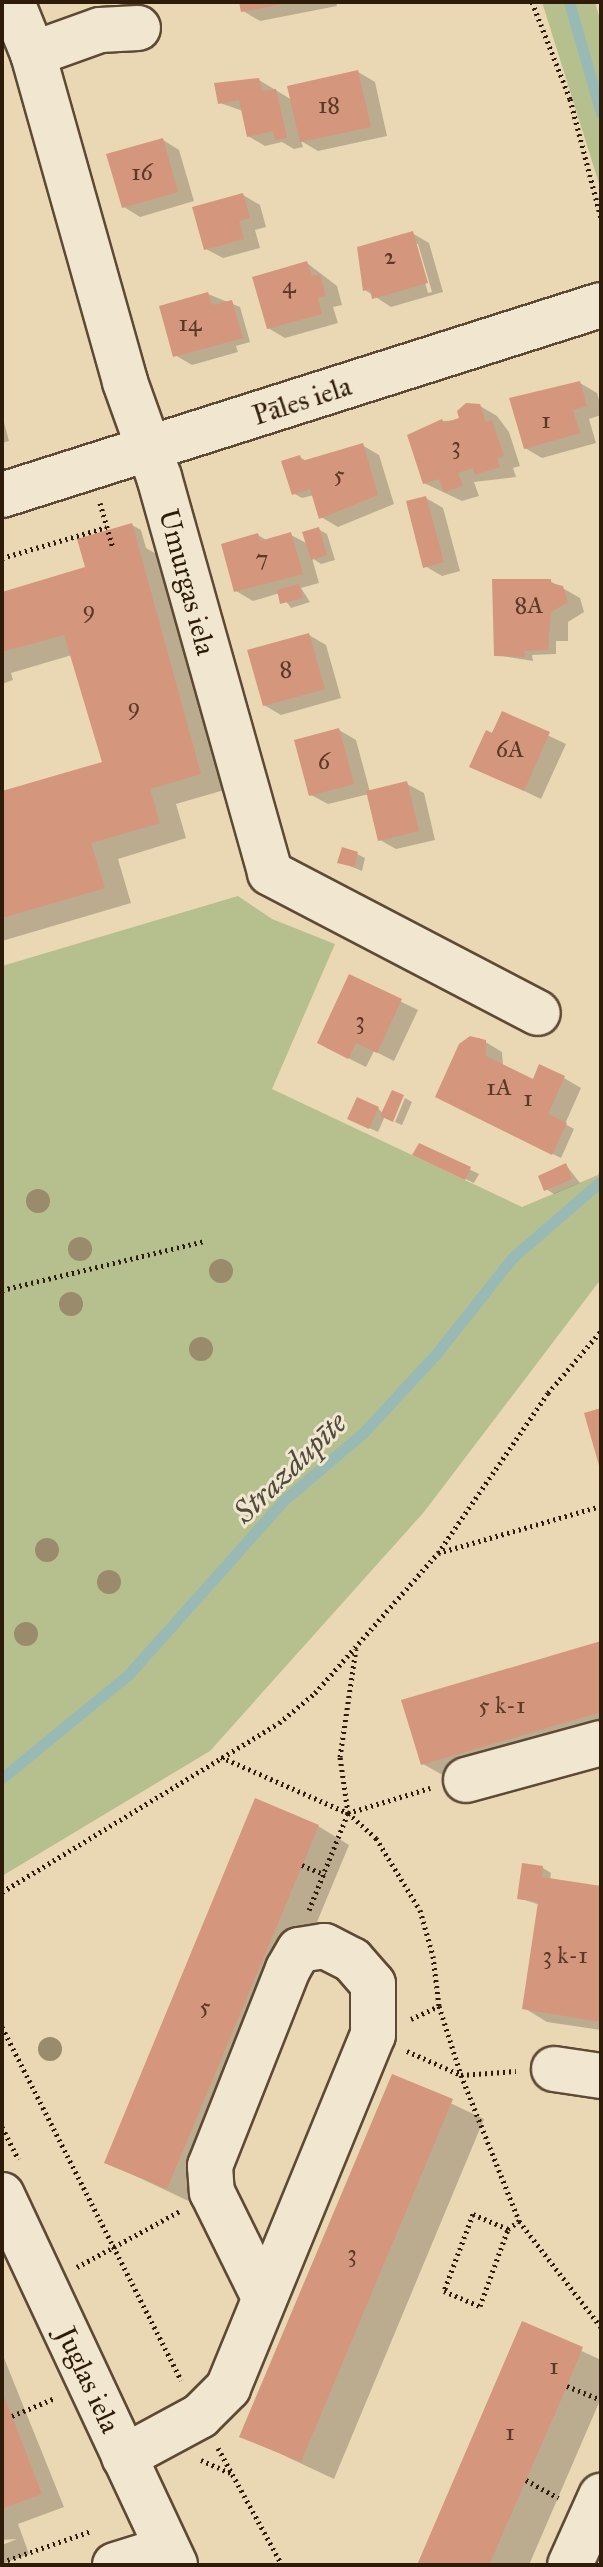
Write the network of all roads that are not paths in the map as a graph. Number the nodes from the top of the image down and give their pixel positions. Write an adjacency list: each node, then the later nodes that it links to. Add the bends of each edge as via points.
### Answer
1 (12, 2): 3 (street, Umurgas iela)
2 (138, 28): 3 (street, via 100,30)
3 (33, 54): 5 (street, Umurgas iela, via 125,382)
4 (601, 305): 5 (street, Pāles iela)
5 (150, 451): 6 (street, Pāles iela); 7 (street, Umurgas iela, via 231,814 270,873)
6 (2, 495)
7 (538, 1013)
8 (601, 1743): 9 (street)
9 (466, 1780)
10 (2, 2195): 12 (street, Juglas iela)
11 (264, 2297): 11 (street, via 373,2035 373,1984 352,1960 324,1946 299,1950 210,2166 212,2192); 12 (street, via 228,2388 200,2416)
12 (124, 2457): 15 (street, Juglas iela)
13 (601, 2496): 16 (street)
14 (106, 2547): 15 (street)
15 (170, 2557)
16 (570, 2565)

